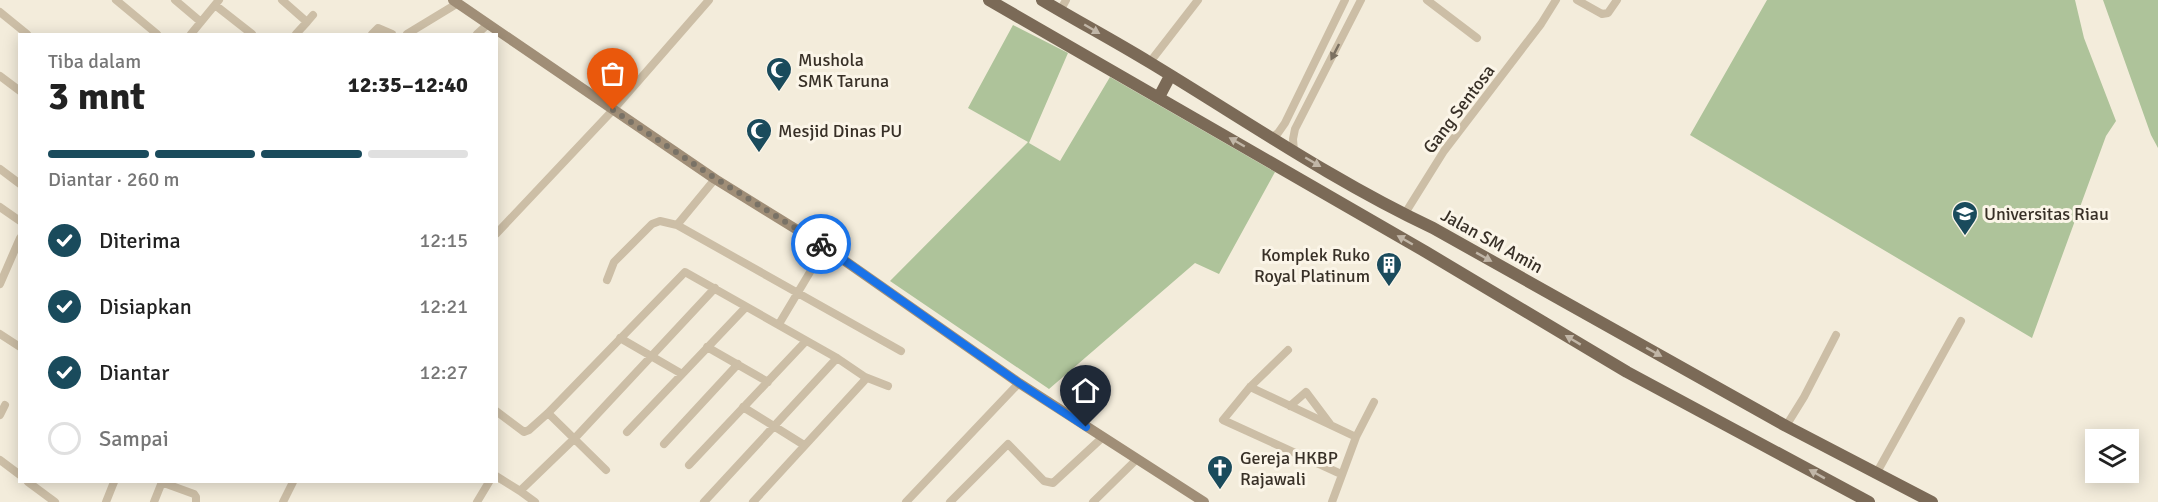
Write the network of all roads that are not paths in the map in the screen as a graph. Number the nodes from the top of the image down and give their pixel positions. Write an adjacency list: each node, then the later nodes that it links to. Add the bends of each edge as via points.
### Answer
1 (116, 0): 23 (street)
2 (175, 0): 19 (street)
3 (282, 0): 20 (street)
4 (708, 0): 37 (street)
5 (989, 0): 36 (main road)
6 (1042, 0): 16 (main road, Jalan SM Amin)
7 (1198, 0): 32 (street)
8 (1345, 0): 38 (street, via 1286,123)
9 (1361, 0): 39 (street, one-way to 39, via 1295,129)
10 (1427, 0): 31 (street)
11 (1556, 0): 44 (street, Gang Sentosa, via 1444,151)
12 (1577, 0): 13 (street, via 1602,14 1608,13)
13 (1617, 0)
14 (217, 2): 19 (street); 25 (street)
15 (455, 2): 21 (street); 29 (street)
16 (1063, 5): 32 (main road, Jalan SM Amin, one-way to 32)
17 (0, 12): 22 (street)
18 (313, 15): 20 (street)
19 (201, 22): 24 (street)
20 (307, 22): 26 (street)
21 (488, 24): 30 (street); 37 (street)
22 (26, 33)
23 (156, 33)
24 (192, 33)
25 (251, 33)
26 (297, 33)
27 (373, 33): 28 (street, via 378,28)
28 (390, 33)
29 (408, 33)
30 (478, 33)
31 (1477, 38)
32 (1150, 63): 34 (main road, Jalan SM Amin)
33 (0, 76): 35 (street)
34 (1170, 76): 36 (main road); 38 (main road, Jalan SM Amin)
35 (18, 89)
36 (1159, 97): 107 (main road, one-way to 36, via 1627,372)
37 (613, 110): 41 (street); 47 (street)
38 (1271, 138): 39 (main road, Jalan SM Amin)
39 (1294, 151): 44 (main road, Jalan SM Amin, one-way to 44)
40 (0, 168): 42 (street)
41 (715, 178): 46 (street); 49 (street)
42 (18, 182)
43 (0, 207): 45 (street)
44 (1404, 215): 85 (main road, Jalan SM Amin, one-way to 85)
45 (18, 220)
46 (677, 225): 52 (street, via 660,221 651,224 614,262); 55 (street)
47 (498, 232)
48 (18, 243): 53 (street)
49 (825, 247): 55 (street); 73 (street)
50 (678, 267): 51 (street)
51 (685, 272): 54 (street); 61 (street)
52 (607, 280)
53 (0, 284)
54 (715, 288): 56 (street); 67 (street)
55 (798, 293): 58 (street); 66 (street)
56 (746, 308): 58 (street); 64 (street)
57 (1961, 321): 98 (street)
58 (779, 324): 62 (street)
59 (0, 334): 63 (street)
60 (1836, 334): 85 (street)
61 (620, 338): 67 (street); 81 (street)
62 (806, 341): 68 (street); 72 (street)
63 (18, 346)
64 (707, 347): 69 (street); 70 (street)
65 (1288, 350): 75 (street)
66 (901, 351)
67 (652, 356): 70 (street); 88 (street)
68 (837, 358): 71 (street); 84 (street)
69 (738, 364): 72 (street); 90 (street)
70 (682, 374): 86 (street)
71 (865, 377): 74 (street); 91 (street)
72 (768, 382): 79 (street)
73 (1019, 383): 89 (street); 117 (street)
74 (888, 386)
75 (1250, 387): 78 (street); 97 (street, via 1223,421)
76 (1374, 402): 87 (street)
77 (5, 405): 82 (street)
78 (1290, 406): 83 (street); 83 (street, via 1306,392)
79 (743, 407): 84 (street); 94 (street)
80 (498, 412): 81 (street, via 526,432)
81 (548, 413): 88 (street)
82 (0, 415)
83 (1331, 425): 87 (street)
84 (775, 426): 91 (street); 115 (street)
85 (1786, 426): 98 (main road, Jalan SM Amin)
86 (627, 432)
87 (1356, 437): 97 (street)
88 (575, 438): 95 (street); 106 (street)
89 (1103, 438): 92 (street); 118 (street, via 1053,483 1044,481 1008,444)
90 (664, 444)
91 (804, 445): 116 (street)
92 (1137, 459): 119 (street); 120 (street)
93 (0, 460): 96 (street)
94 (689, 465)
95 (606, 470)
96 (18, 474)
97 (1341, 474): 121 (street)
98 (1876, 474): 123 (main road, Jalan SM Amin)
99 (498, 477): 106 (street)
100 (29, 483): 108 (street)
101 (114, 483): 109 (street)
102 (161, 483): 110 (street)
103 (164, 483): 111 (street, via 194,494)
104 (293, 483): 112 (street)
105 (488, 483): 113 (street)
106 (520, 491): 114 (street)
107 (1855, 499): 122 (main road)
108 (55, 502)
109 (106, 502)
110 (154, 502)
111 (195, 502)
112 (284, 502)
113 (477, 502)
114 (535, 502)
115 (704, 502)
116 (753, 502)
117 (906, 502)
118 (950, 502)
119 (1093, 502)
120 (1204, 502)
121 (1332, 502)
122 (1869, 502)
123 (1932, 502)

